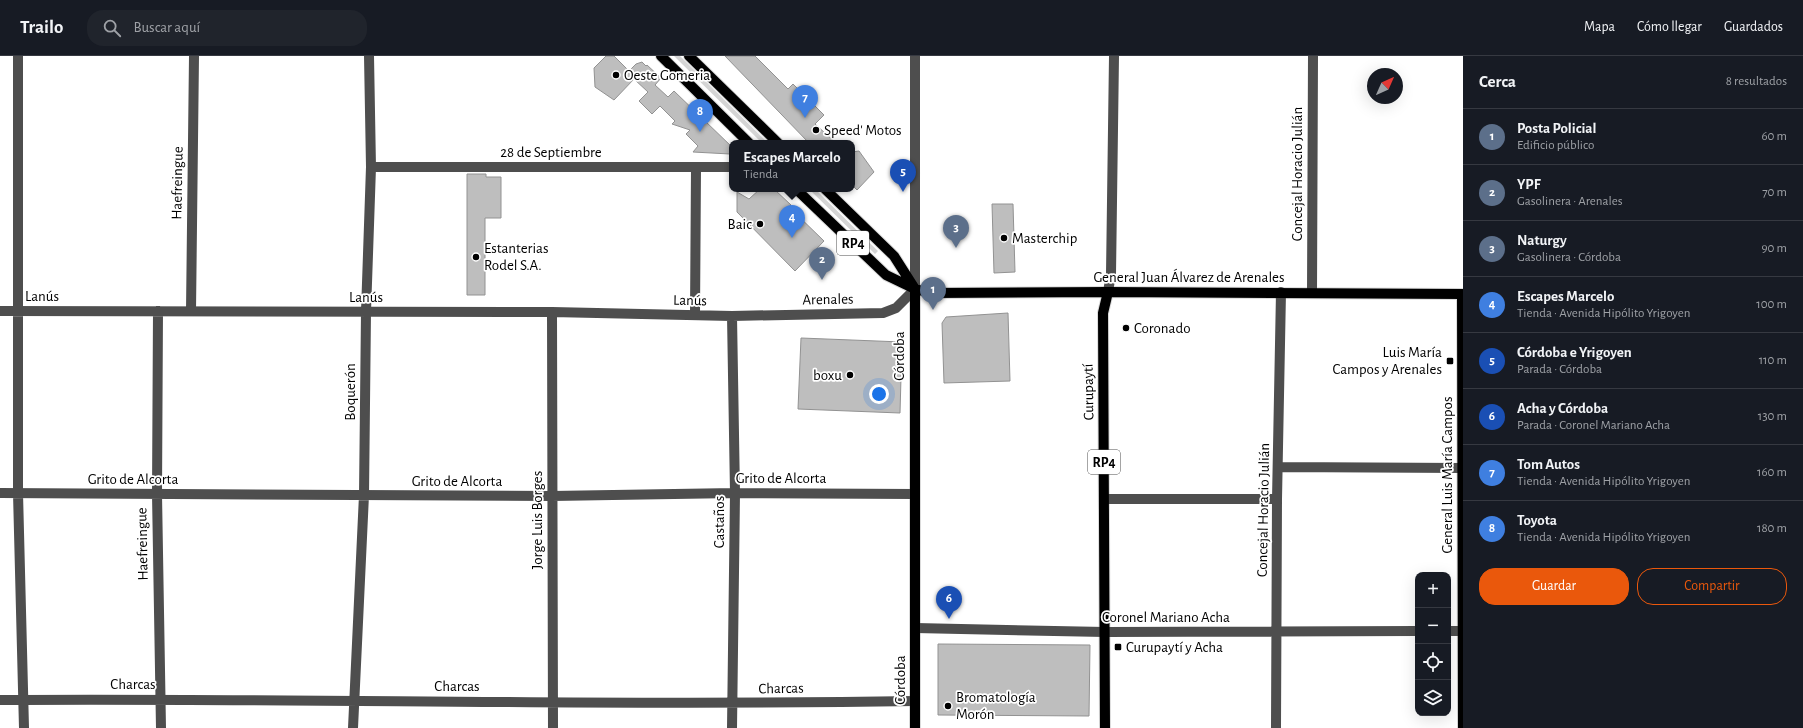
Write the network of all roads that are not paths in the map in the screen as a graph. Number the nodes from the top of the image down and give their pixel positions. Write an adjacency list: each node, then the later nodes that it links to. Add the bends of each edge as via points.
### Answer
1 (18, 56): 22 (street)
2 (194, 56): 24 (street, Haefreingue)
3 (369, 56): 11 (street, Boquerón)
4 (661, 56): 9 (main road)
5 (689, 56): 10 (main road)
6 (915, 56): 16 (street, Córdoba)
7 (1114, 56): 17 (street, Curupaytí, via 1111,274)
8 (1313, 56): 19 (street, Concejal Horacio Julián)
9 (746, 140)
10 (775, 140)
11 (370, 167): 13 (street, 28 de Septiembre); 25 (street, Boquerón)
12 (729, 167): 13 (street, 28 de Septiembre)
13 (696, 168): 27 (street)
14 (799, 192): 16 (main road, RP4, via 886,275)
15 (828, 192): 16 (main road, RP4, via 894,256)
16 (915, 289): 17 (main road, General Juan Álvarez de Arenales / RP4, via 931,293); 28 (street, Arenales, via 896,308 883,313); 35 (main road, Córdoba)
17 (1108, 292): 18 (main road, General Juan Álvarez de Arenales); 38 (main road, Curupaytí / RP4, via 1103,313)
18 (1281, 292): 19 (main road, General Juan Álvarez de Arenales); 29 (street, Concejal Horacio Julián)
19 (1312, 292): 20 (main road, General Juan Álvarez de Arenales)
20 (1462, 294): 30 (main road, General Luis María Campos)
21 (0, 311): 22 (street, Lanús)
22 (19, 311): 23 (street, Lanús); 31 (street)
23 (158, 311): 24 (street, Lanús); 34 (street, Haefreingue)
24 (191, 311): 25 (street, Lanús)
25 (366, 312): 26 (street, Lanús); 36 (street, Boquerón)
26 (552, 312): 27 (street, Lanús); 37 (street, Jorge Luis Borges)
27 (695, 315): 28 (street, Lanús)
28 (732, 316): 32 (street, Castaños)
29 (1278, 467): 30 (street); 39 (street, Concejal Horacio Julián)
30 (1462, 468): 40 (main road, General Luis María Campos)
31 (18, 493): 33 (street, Grito de Alcorta); 34 (street, Grito de Alcorta); 47 (street)
32 (735, 493): 35 (street, Grito de Alcorta); 37 (street, Grito de Alcorta); 54 (street, Castaños)
33 (0, 494)
34 (156, 494): 36 (street, Grito de Alcorta); 48 (street, Haefreingue)
35 (915, 494): 41 (main road, Córdoba)
36 (364, 495): 37 (street, Grito de Alcorta); 51 (street, Boquerón)
37 (552, 496): 52 (street, Jorge Luis Borges)
38 (1104, 499): 39 (street); 45 (main road, Curupaytí / RP4)
39 (1277, 499): 46 (street, Concejal Horacio Julián)
40 (1463, 507): 44 (main road, General Luis María Campos)
41 (915, 628): 45 (street, Coronel Mariano Acha); 53 (main road, Córdoba)
42 (1415, 631): 46 (street, Coronel Mariano Acha)
43 (1451, 631): 44 (street)
44 (1462, 631): 50 (main road, General Luis María Campos)
45 (1105, 632): 46 (street, Coronel Mariano Acha); 61 (main road, Curupaytí / RP4)
46 (1276, 632): 62 (street, Concejal Horacio Julián)
47 (24, 699): 48 (street, Charcas); 49 (street, Charcas); 55 (street)
48 (160, 699): 51 (street, Charcas); 56 (street, Haefreingue)
49 (0, 700)
50 (1463, 700): 63 (main road, General Luis María Campos)
51 (354, 701): 52 (street, Charcas); 57 (street, Boquerón)
52 (552, 701): 54 (street, Charcas); 58 (street, Jorge Luis Borges)
53 (915, 701): 54 (street, Charcas); 60 (main road, Córdoba)
54 (732, 704): 59 (street, Castaños)
55 (24, 728)
56 (161, 728)
57 (353, 728)
58 (552, 728)
59 (732, 728)
60 (915, 728)
61 (1105, 728)
62 (1276, 728)
63 (1463, 728)

